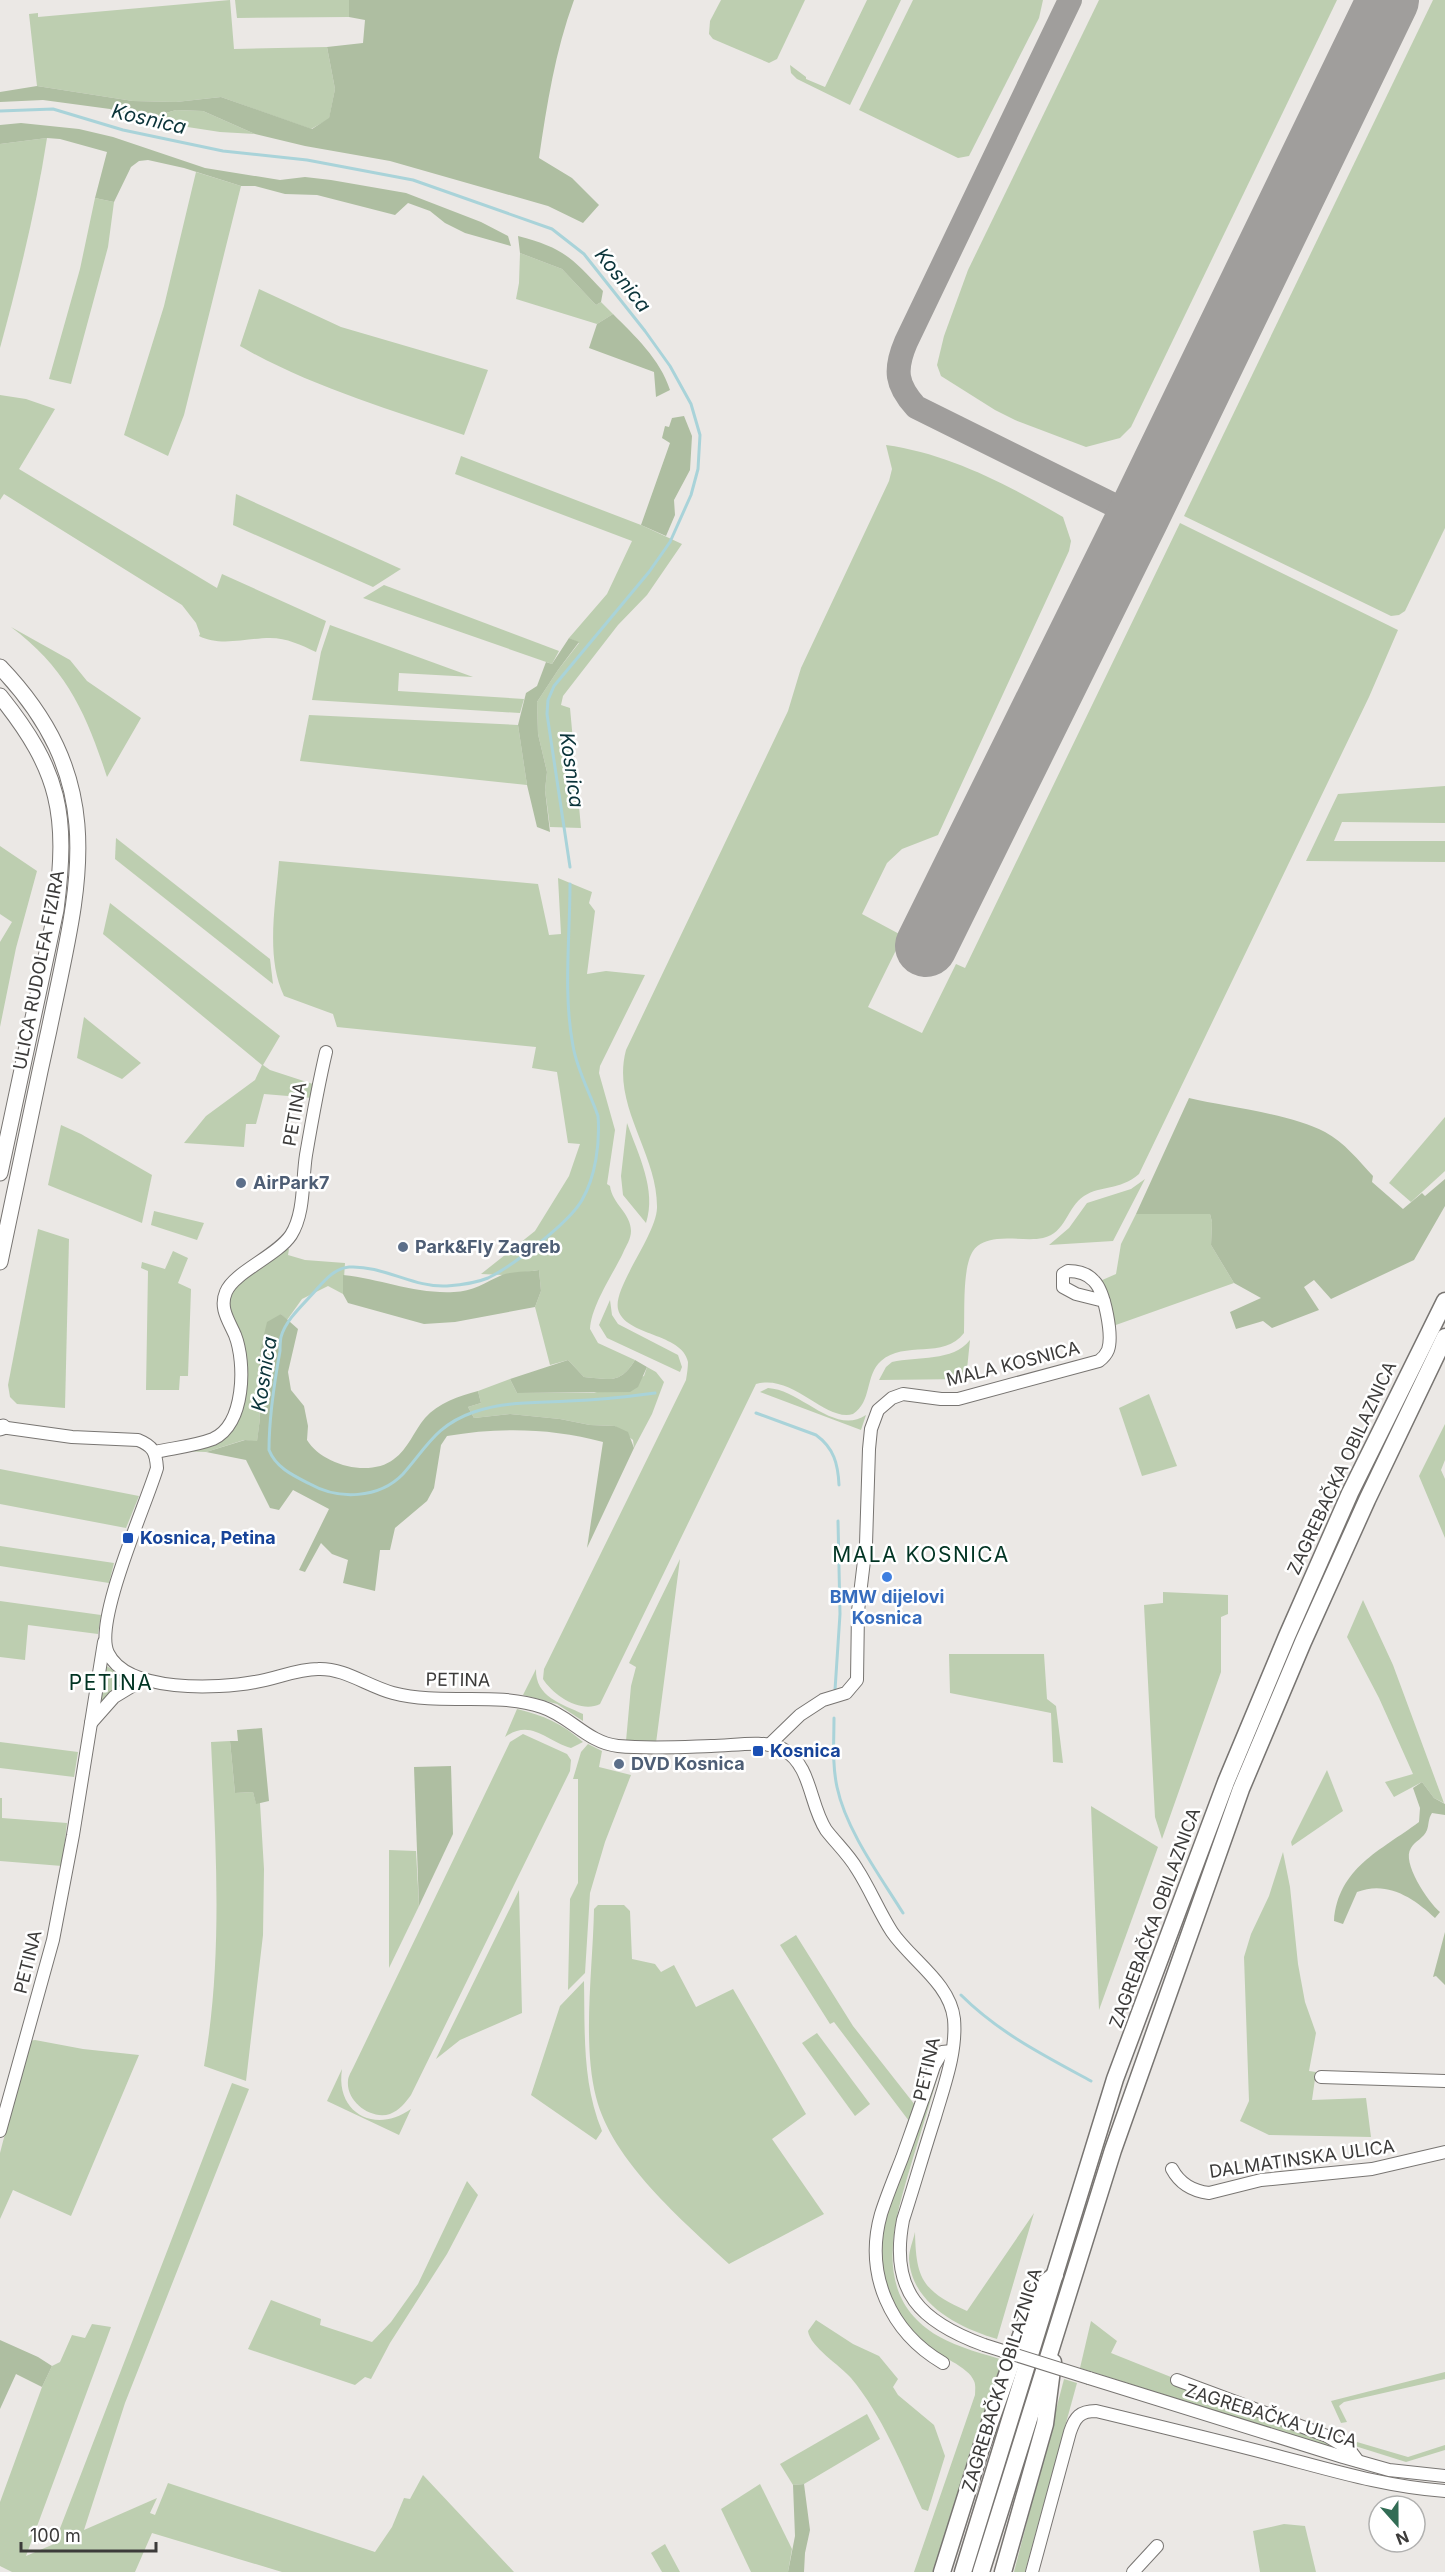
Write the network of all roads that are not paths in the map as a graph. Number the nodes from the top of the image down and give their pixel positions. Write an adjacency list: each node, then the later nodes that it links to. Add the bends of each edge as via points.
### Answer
1 (0, 667): 5 (main road, ULICA RUDOLFA FIZIRA, via 37,712 61,759 74,803 79,854 73,914)
2 (0, 696): 4 (main road, ULICA RUDOLFA FIZIRA, via 40,752 57,795 62,831 56,910)
3 (326, 1052): 10 (street, PETINA, via 292,1233 226,1292 224,1309 238,1344 241,1373 235,1416 214,1439)
4 (0, 1173)
5 (0, 1262)
6 (1104, 1301): 14 (street, MALA KOSNICA, via 1110,1340 1108,1351 1099,1361 958,1399 903,1394 878,1410 869,1449 866,1544 858,1611 858,1673 846,1693 823,1700 806,1711)
7 (1445, 1301): 21 (highway, ZAGREBAČKA OBILAZNICA, via 1346,1503 1231,1772 1115,2079)
8 (1445, 1337): 22 (highway, ZAGREBAČKA OBILAZNICA, via 1303,1642 1242,1789 1113,2150)
9 (1, 1426): 10 (street, via 72,1437 138,1440)
10 (155, 1452): 11 (street, PETINA, via 157,1468 116,1586)
11 (104, 1638): 12 (street, PETINA, via 107,1653 117,1666); 13 (street, PETINA)
12 (142, 1680): 13 (street, via 114,1697); 14 (street, PETINA, via 239,1684 324,1669 411,1697 500,1698 542,1707 612,1745)
13 (89, 1726): 18 (street, PETINA, via 53,1940)
14 (769, 1745): 15 (street, PETINA, via 789,1754 801,1768 826,1829 856,1866 892,1932 947,1997 954,2021)
15 (952, 2051): 23 (street, via 942,2052 934,2066 882,2213 876,2254 881,2289 893,2316 916,2344); 24 (street, PETINA, bridge, via 903,2220 901,2266 907,2288 932,2321 953,2333)
16 (1321, 2077): 17 (street)
17 (1445, 2081)
18 (0, 2131)
19 (1445, 2152): 20 (street, DALMATINSKA ULICA, via 1372,2169 1262,2180 1209,2193 1183,2184)
20 (1172, 2169)
21 (1055, 2275): 30 (highway, via 1038,2288); 31 (highway, ZAGREBAČKA OBILAZNICA)
22 (1060, 2315): 32 (highway, ZAGREBAČKA OBILAZNICA); 33 (highway, via 1062,2337 1053,2362 1045,2424)
23 (943, 2363)
24 (1089, 2379): 26 (street, ZAGREBAČKA ULICA)
25 (1177, 2380): 26 (street, via 1327,2436 1349,2449)
26 (1358, 2462): 27 (street, ZAGREBAČKA ULICA, via 1400,2472)
27 (1445, 2476)
28 (1445, 2491): 34 (street, via 1372,2480 1088,2411 1076,2418 1070,2432)
29 (1157, 2546): 35 (street)
30 (942, 2572)
31 (963, 2572)
32 (981, 2572)
33 (1003, 2572)
34 (1032, 2572)
35 (1133, 2572)

